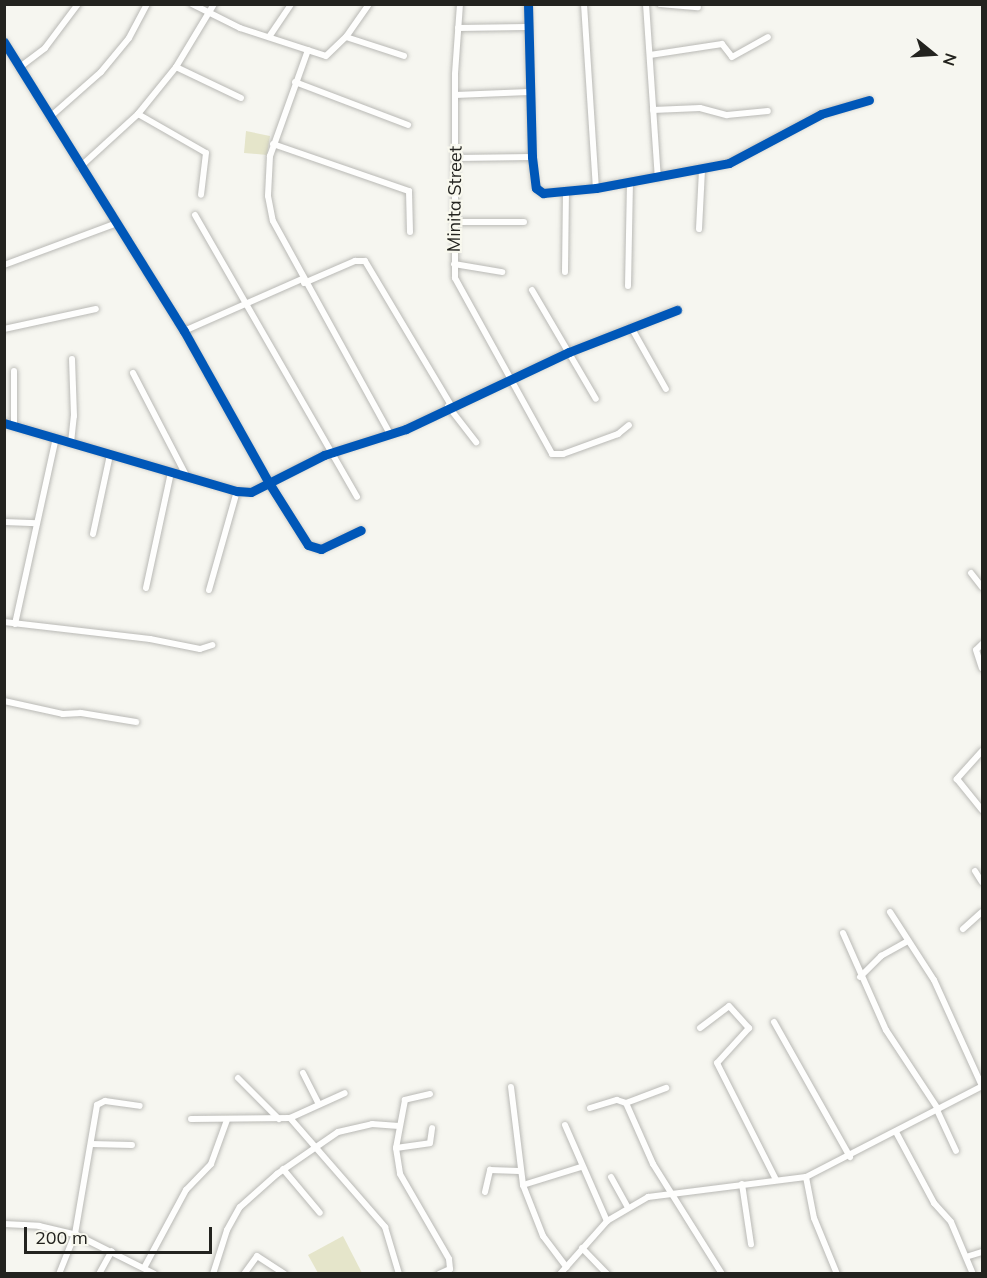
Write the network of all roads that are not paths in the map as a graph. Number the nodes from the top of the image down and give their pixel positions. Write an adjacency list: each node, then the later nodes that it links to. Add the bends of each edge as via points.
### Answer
1 (78, 4): 24 (street, via 45,48)
2 (147, 4): 33 (street, via 129,38 101,72)
3 (192, 4): 13 (street)
4 (214, 4): 13 (street)
5 (291, 4): 16 (street)
6 (369, 4): 17 (street)
7 (460, 4): 15 (street, Minita Street)
8 (528, 4): 14 (street)
9 (584, 4): 42 (street)
10 (646, 4): 21 (street)
11 (660, 4): 12 (street)
12 (698, 7)
13 (209, 11): 16 (street, via 240,28); 23 (street)
14 (526, 27): 15 (street); 26 (street)
15 (458, 28): 27 (street, Minita Street)
16 (269, 37): 20 (street)
17 (346, 37): 20 (street, via 329,56); 22 (street)
18 (768, 38): 21 (street, via 732,57 723,44)
19 (4, 42): 24 (street)
20 (308, 50): 25 (street)
21 (650, 55): 30 (street)
22 (404, 56)
23 (176, 67): 28 (street); 32 (street)
24 (20, 68): 33 (street)
25 (295, 82): 34 (street); 35 (street)
26 (529, 92): 27 (street); 36 (street)
27 (455, 95): 37 (street, Minita Street)
28 (240, 98)
29 (869, 100): 39 (street, via 821,114 729,163)
30 (653, 110): 31 (street, via 700,108 727,115); 40 (street)
31 (768, 111)
32 (138, 114): 38 (street, via 108,145); 44 (street, via 206,153)
33 (50, 117): 38 (street)
34 (408, 125)
35 (273, 144): 50 (street, via 409,191); 55 (street, via 268,196 274,228)
36 (532, 157): 37 (street); 43 (street, via 538,191)
37 (456, 158): 46 (street, Minita Street)
38 (80, 166): 48 (street)
39 (702, 169): 40 (street); 49 (street)
40 (658, 178): 41 (street)
41 (630, 182): 42 (street); 56 (street)
42 (596, 188): 43 (street)
43 (566, 190): 54 (street)
44 (201, 195)
45 (195, 215): 58 (street)
46 (454, 222): 47 (street); 51 (street, Minita Street)
47 (524, 222)
48 (117, 223): 52 (street); 63 (street)
49 (699, 230)
50 (410, 232)
51 (454, 264): 53 (street); 68 (street, Minita Street, via 455,278)
52 (4, 265)
53 (502, 272)
54 (565, 272)
55 (303, 281): 58 (street); 71 (street, via 355,261 365,261); 75 (street, via 377,403)
56 (628, 286)
57 (532, 290): 64 (street)
58 (245, 307): 63 (street); 79 (street)
59 (96, 309): 62 (street)
60 (677, 310): 61 (street)
61 (631, 327): 64 (street); 69 (street)
62 (4, 329)
63 (184, 331): 83 (street)
64 (569, 352): 68 (street); 70 (street)
65 (72, 360): 78 (street, via 75,416)
66 (14, 371): 73 (street)
67 (133, 373): 82 (street)
68 (508, 381): 71 (street); 74 (street, Minita Street, via 552,454 563,454 607,438)
69 (666, 388)
70 (596, 399)
71 (449, 406): 75 (street); 77 (street)
72 (4, 423): 73 (street)
73 (14, 425): 76 (street)
74 (629, 425)
75 (390, 434): 79 (street)
76 (56, 438): 78 (street); 87 (street)
77 (476, 442)
78 (71, 443): 80 (street)
79 (331, 452): 83 (street); 85 (street)
80 (110, 455): 81 (street); 89 (street)
81 (171, 472): 82 (street); 92 (street)
82 (187, 477): 84 (street)
83 (269, 483): 84 (street, via 251,492); 88 (street, via 314,549)
84 (237, 491): 93 (street)
85 (357, 497)
86 (4, 522): 87 (street)
87 (37, 523): 95 (street)
88 (361, 530)
89 (93, 534)
90 (971, 573): 91 (street)
91 (982, 587)
92 (146, 588)
93 (209, 590)
94 (4, 622): 95 (street)
95 (15, 624): 96 (street, via 150,639 200,649)
96 (212, 645)
97 (982, 645): 98 (street, via 976,650)
98 (982, 668)
99 (4, 702): 100 (street, via 63,714)
100 (136, 722)
101 (982, 751): 102 (street, via 957,779)
102 (982, 810)
103 (975, 871): 104 (street)
104 (982, 882)
105 (890, 912): 109 (street)
106 (982, 912): 107 (street)
107 (963, 929)
108 (843, 933): 110 (street)
109 (908, 941): 110 (street, via 880,956); 115 (street, via 942,997)
110 (860, 977): 124 (street, via 886,1030)
111 (774, 1022): 138 (street)
112 (700, 1028): 144 (street, via 729,1006 749,1028 717,1063)
113 (303, 1073): 120 (street)
114 (238, 1078): 127 (street)
115 (982, 1086): 124 (street)
116 (511, 1087): 141 (street)
117 (666, 1088): 121 (street)
118 (345, 1093): 120 (street)
119 (430, 1094): 130 (street, via 405,1100)
120 (318, 1103): 125 (street)
121 (626, 1103): 123 (street, via 617,1100); 147 (street, via 653,1164)
122 (140, 1106): 133 (street, via 100,1102 94,1115)
123 (590, 1108)
124 (938, 1109): 132 (street); 137 (street)
125 (290, 1118): 127 (street); 135 (street)
126 (191, 1119): 128 (street)
127 (279, 1119): 128 (street)
128 (227, 1120): 160 (street, via 211,1164 186,1190)
129 (566, 1125): 139 (street)
130 (399, 1126): 135 (street, via 356,1126); 136 (street)
131 (432, 1128): 136 (street, via 430,1143)
132 (896, 1132): 138 (street); 158 (street)
133 (91, 1144): 134 (street); 153 (street)
134 (132, 1144)
135 (314, 1148): 140 (street); 167 (street, via 385,1227)
136 (396, 1148): 168 (street, via 400,1174 449,1259 450,1269)
137 (956, 1151)
138 (850, 1156): 143 (street)
139 (581, 1167): 146 (street); 151 (street)
140 (283, 1169): 150 (street); 164 (street, via 240,1208 227,1230)
141 (519, 1171): 146 (street); 148 (street, via 490,1170)
142 (611, 1177): 149 (street)
143 (806, 1177): 144 (street); 172 (street, via 814,1218)
144 (776, 1180): 145 (street)
145 (742, 1184): 147 (street); 154 (street)
146 (523, 1185): 159 (street, via 543,1236)
147 (671, 1191): 149 (street); 171 (street)
148 (485, 1192)
149 (627, 1206): 151 (street)
150 (320, 1213)
151 (607, 1221): 155 (street)
152 (4, 1224): 153 (street)
153 (75, 1234): 156 (street); 161 (street)
154 (751, 1244)
155 (582, 1248): 159 (street); 170 (street)
156 (112, 1251): 160 (street); 162 (street)
157 (982, 1252): 158 (street)
158 (969, 1256): 173 (street)
159 (566, 1267): 169 (street)
160 (144, 1268): 163 (street)
161 (59, 1274)
162 (99, 1274)
163 (155, 1274)
164 (213, 1274)
165 (244, 1274): 166 (street, via 257,1256)
166 (285, 1274)
167 (399, 1274)
168 (439, 1274)
169 (560, 1274)
170 (607, 1274)
171 (722, 1274)
172 (837, 1274)
173 (973, 1274)

